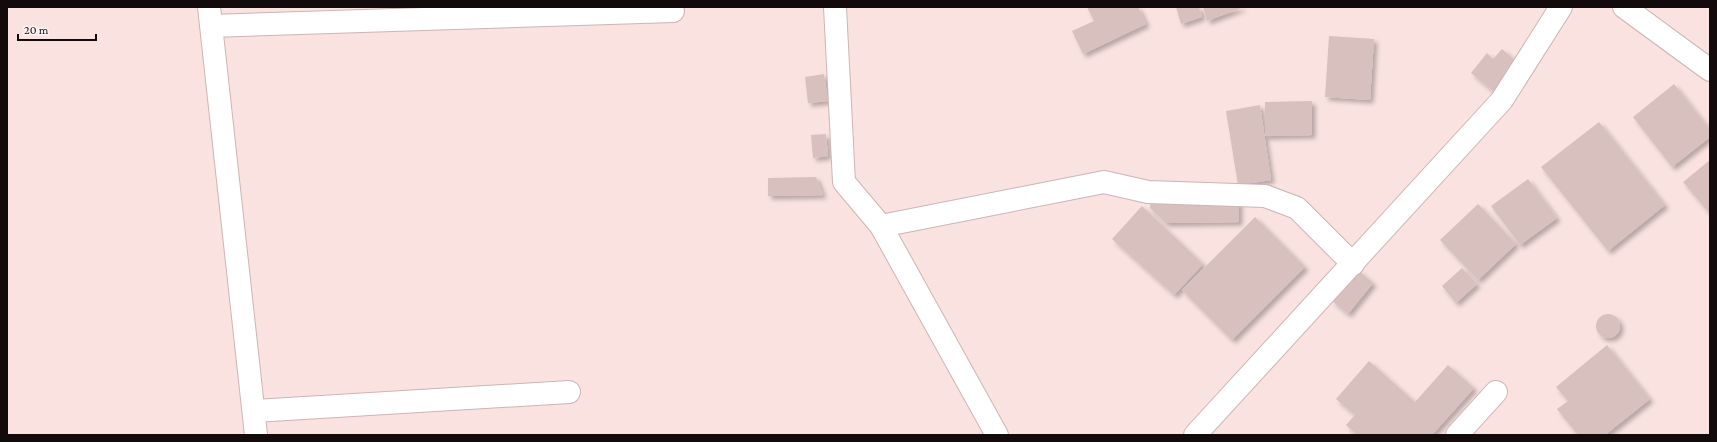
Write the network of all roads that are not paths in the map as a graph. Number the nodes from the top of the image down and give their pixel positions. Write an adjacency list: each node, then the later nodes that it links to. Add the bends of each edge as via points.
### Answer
1 (834, 7): 7 (street, via 844,182)
2 (1560, 7): 8 (street, via 1502,100)
3 (1624, 7): 6 (street)
4 (673, 11): 5 (street)
5 (210, 16): 11 (street)
6 (1710, 70)
7 (880, 226): 8 (street, via 1104,182 1148,192 1266,196 1297,208); 13 (street)
8 (1352, 264): 14 (street)
9 (569, 392): 11 (street)
10 (1496, 392): 15 (street)
11 (254, 411): 12 (street)
12 (256, 435)
13 (997, 435)
14 (1195, 435)
15 (1457, 435)

